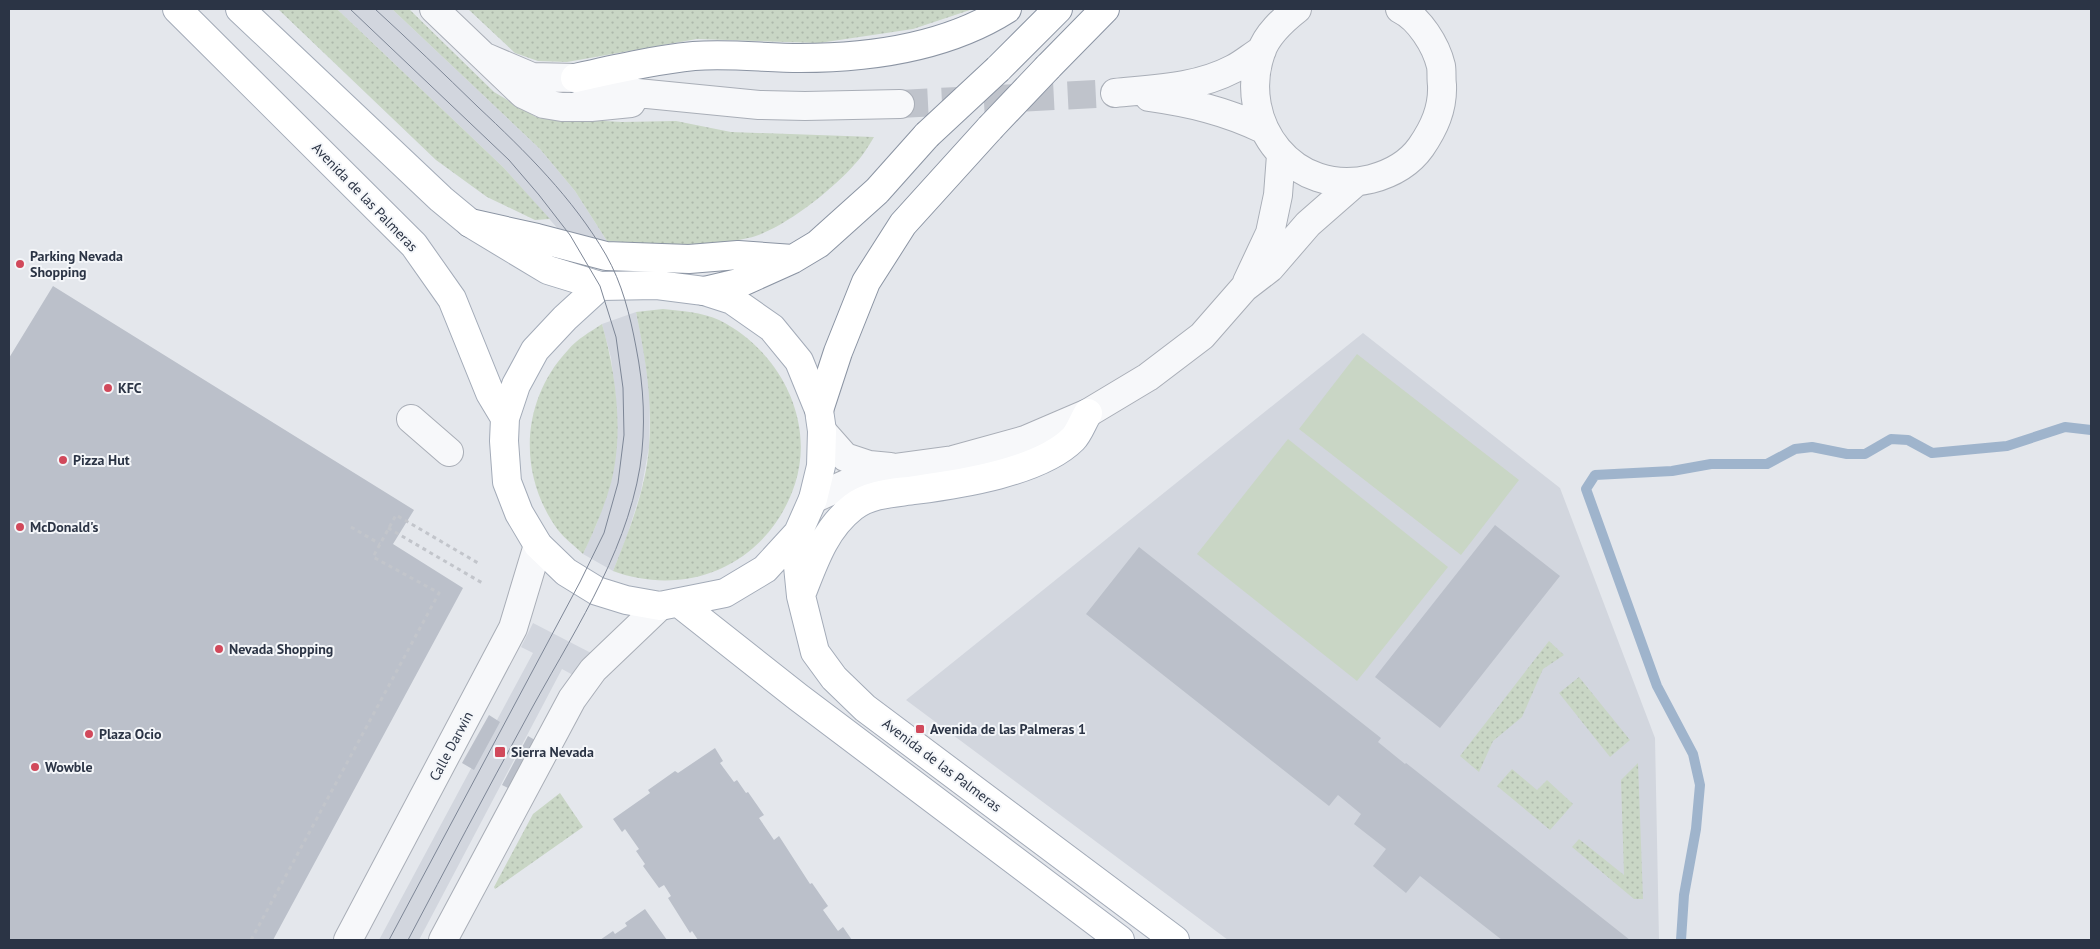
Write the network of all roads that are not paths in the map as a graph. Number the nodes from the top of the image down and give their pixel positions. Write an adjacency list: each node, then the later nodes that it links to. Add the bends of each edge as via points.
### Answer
1 (177, 9): 25 (main road, Avenida de las Palmeras, via 414,245 452,299 490,393)
2 (240, 9): 19 (main road)
3 (434, 9): 12 (street)
4 (1007, 9): 13 (main road, via 987,22 931,43 871,54 841,58 694,56)
5 (1058, 9): 20 (main road, bridge, via 927,135 870,197 818,244)
6 (1105, 9): 27 (main road, bridge, via 903,224 866,282 838,352)
7 (1297, 9): 11 (street, via 1278,24)
8 (1400, 9): 10 (street)
9 (1429, 9): 10 (street)
10 (1428, 36): 18 (street, via 1440,65 1443,98 1433,130 1414,156 1401,165 1387,174)
11 (1262, 50): 16 (street, via 1254,76 1255,104); 16 (street, via 1232,69 1206,79 1170,88 1115,93 1205,107)
12 (485, 57): 13 (street, via 532,77); 14 (street, via 522,94 544,104 591,107)
13 (575, 78): 14 (street, via 597,88)
14 (687, 98): 15 (street, via 796,106)
15 (900, 104)
16 (1263, 129): 17 (street)
17 (1281, 154): 18 (street, via 1303,171 1328,180); 22 (street, via 1278,195 1270,233)
18 (1356, 182): 22 (street, via 1308,224 1270,268)
19 (470, 223): 20 (main road, via 606,256 689,259 738,255); 21 (main road, via 548,270)
20 (793, 259): 23 (main road, via 742,282)
21 (600, 286): 23 (main road, via 657,284); 25 (main road, via 536,350 516,385)
22 (1244, 288): 24 (street, via 1202,336 1148,377)
23 (704, 291): 27 (main road, via 732,300 772,328 799,361)
24 (1088, 413): 29 (street, via 1025,440 953,460); 33 (main road, via 1074,439 1047,458 955,485 876,496 855,505 826,538)
25 (505, 418): 32 (main road, via 507,482 519,514)
26 (411, 419): 28 (street)
27 (820, 421): 29 (street, via 845,457 869,465); 30 (main road, via 821,466)
28 (449, 452)
29 (894, 468): 30 (street, via 855,480)
30 (813, 499): 31 (main road)
31 (798, 533): 33 (main road, Avenida de las Palmeras); 34 (main road, via 765,569 725,593)
32 (538, 545): 34 (main road, via 566,572 597,591 626,600); 35 (street, Calle Darwin, via 513,628)
33 (801, 596): 38 (main road, Avenida de las Palmeras, via 815,652 834,678 865,708)
34 (669, 604): 36 (street, via 594,670 572,699); 37 (main road)
35 (348, 940)
36 (443, 940)
37 (1120, 940)
38 (1176, 940)

